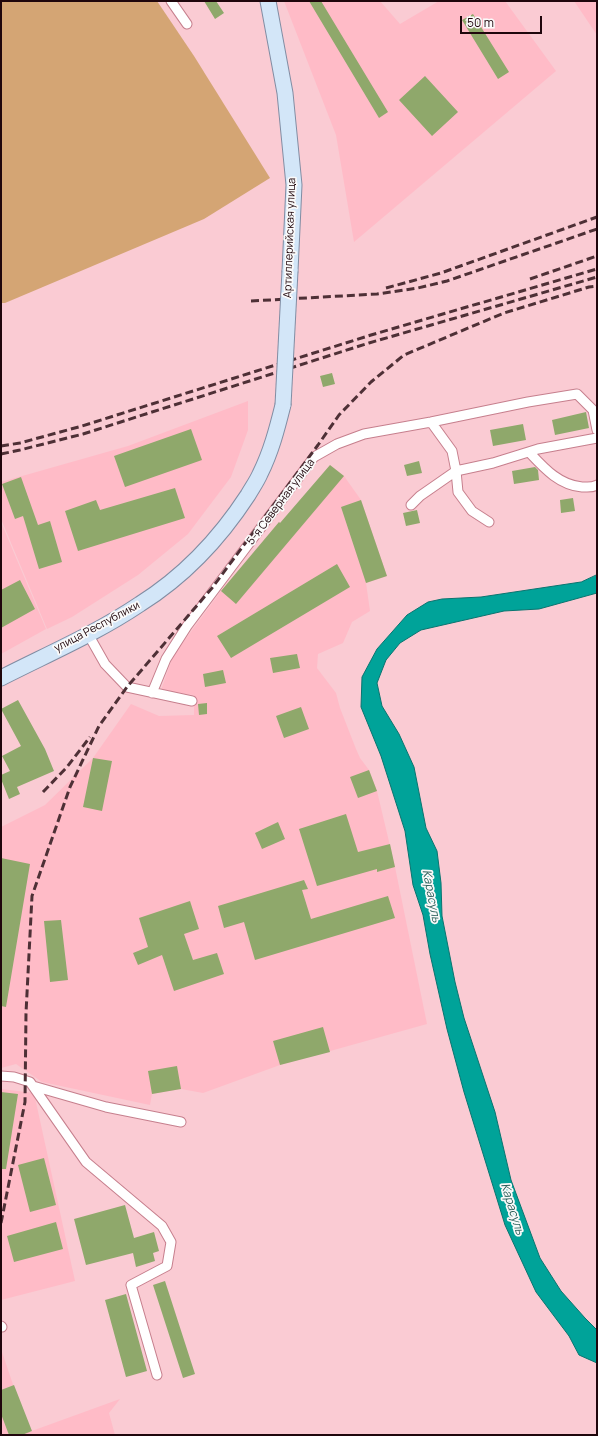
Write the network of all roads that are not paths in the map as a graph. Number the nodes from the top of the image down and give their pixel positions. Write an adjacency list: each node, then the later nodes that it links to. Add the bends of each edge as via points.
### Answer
1 (171, 1): 3 (street)
2 (268, 1): 4 (main road, Артиллерийская улица, bridge, via 285,93 294,186)
3 (187, 24)
4 (283, 405): 13 (main road, улица Республики, via 274,442 260,476 217,536 170,582 141,604)
5 (431, 422): 6 (street, 5-я Северная улица, via 577,394 593,410); 9 (street, via 452,451); 15 (street, 5-я Северная улица, via 364,434 337,444 314,457 187,626 166,659)
6 (597, 430)
7 (597, 438): 8 (street)
8 (529, 452): 9 (street); 10 (street, via 558,479 575,486 593,488)
9 (456, 472): 11 (street); 12 (street, via 458,492 472,511)
10 (597, 485)
11 (411, 505)
12 (489, 522)
13 (88, 634): 14 (main road, улица Республики); 15 (street, via 105,664 128,687)
14 (1, 678)
15 (152, 693): 16 (street)
16 (192, 701)
17 (1, 1076): 18 (street, via 14,1077 30,1082)
18 (33, 1086): 19 (street, via 106,1107); 20 (street, via 86,1162 162,1226 171,1242 167,1266 131,1285)
19 (181, 1122)
20 (157, 1375)

